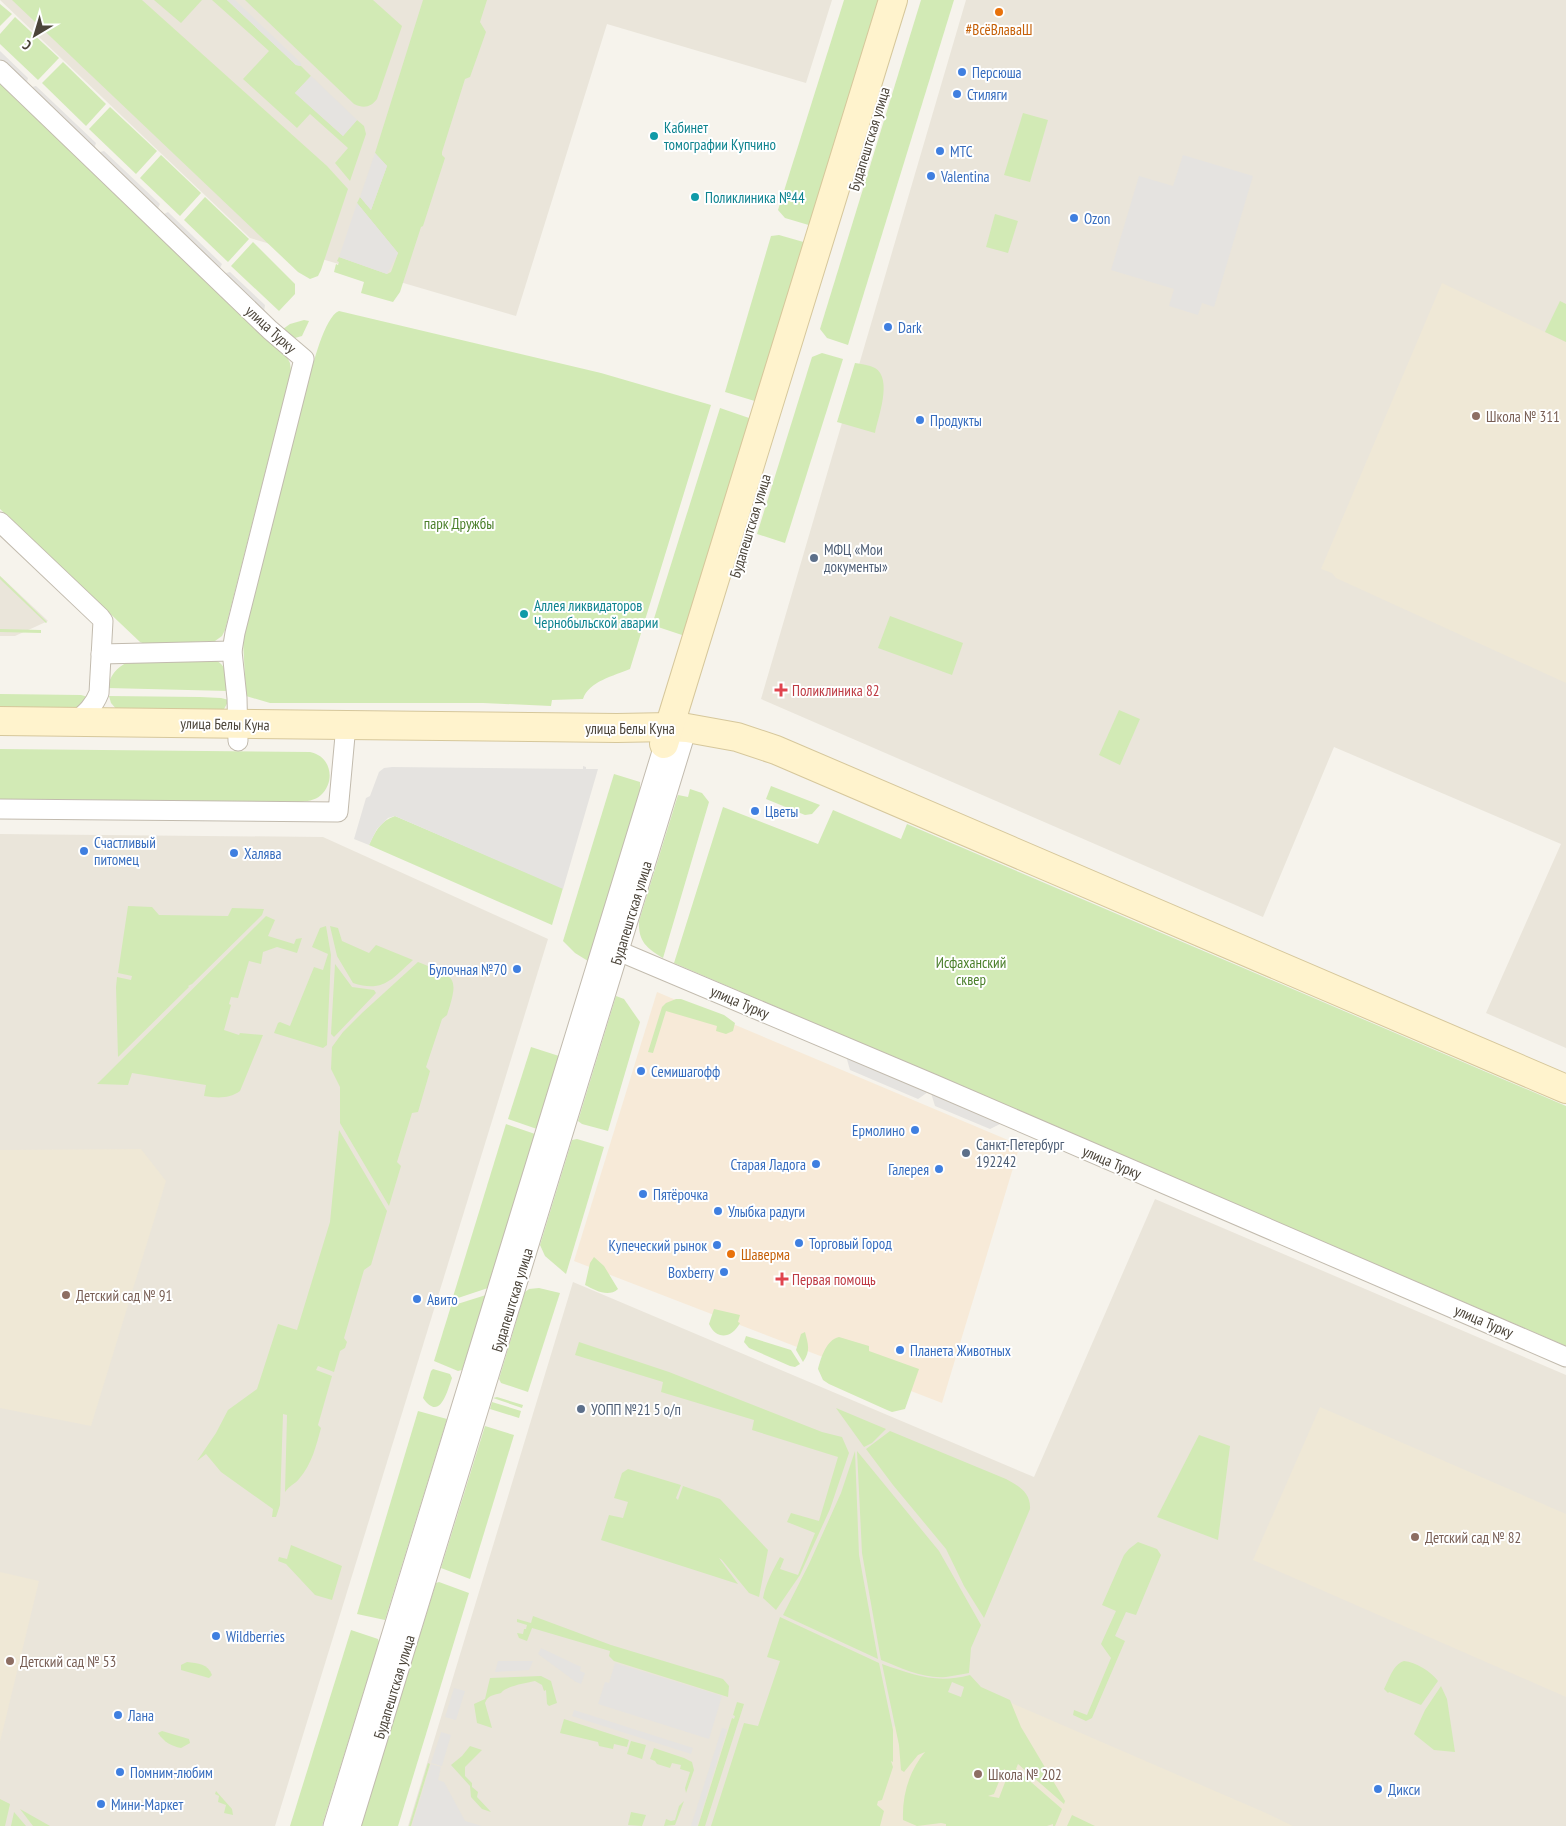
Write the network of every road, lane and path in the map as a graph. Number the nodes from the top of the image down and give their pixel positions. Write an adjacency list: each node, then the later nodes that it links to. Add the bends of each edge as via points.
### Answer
1 (892, 0): 10 (street, Будапештская улица)
2 (911, 0): 10 (street, Будапештская улица)
3 (0, 70): 5 (street, улица Турку, via 304,359)
4 (0, 522): 6 (street, via 100,617 103,622)
5 (232, 651): 6 (street); 9 (street, улица Турку)
6 (101, 654): 8 (street, via 99,693 88,711)
7 (0, 721): 8 (street, улица Белы Куна)
8 (75, 722): 9 (street, улица Белы Куна)
9 (238, 733): 11 (street, улица Белы Куна); 12 (street, улица Белы Куна)
10 (674, 733): 11 (street, улица Белы Куна, via 618,728); 14 (street, Будапештская улица); 14 (street, Будапештская улица); 15 (street, via 737,737 776,750)
11 (345, 734): 13 (street, via 338,812)
12 (0, 739)
13 (0, 809)
14 (611, 948): 16 (street, улица Турку); 17 (street, Будапештская улица); 18 (street, Будапештская улица)
15 (1566, 1089)
16 (1566, 1356)
17 (333, 1826)
18 (351, 1826)

